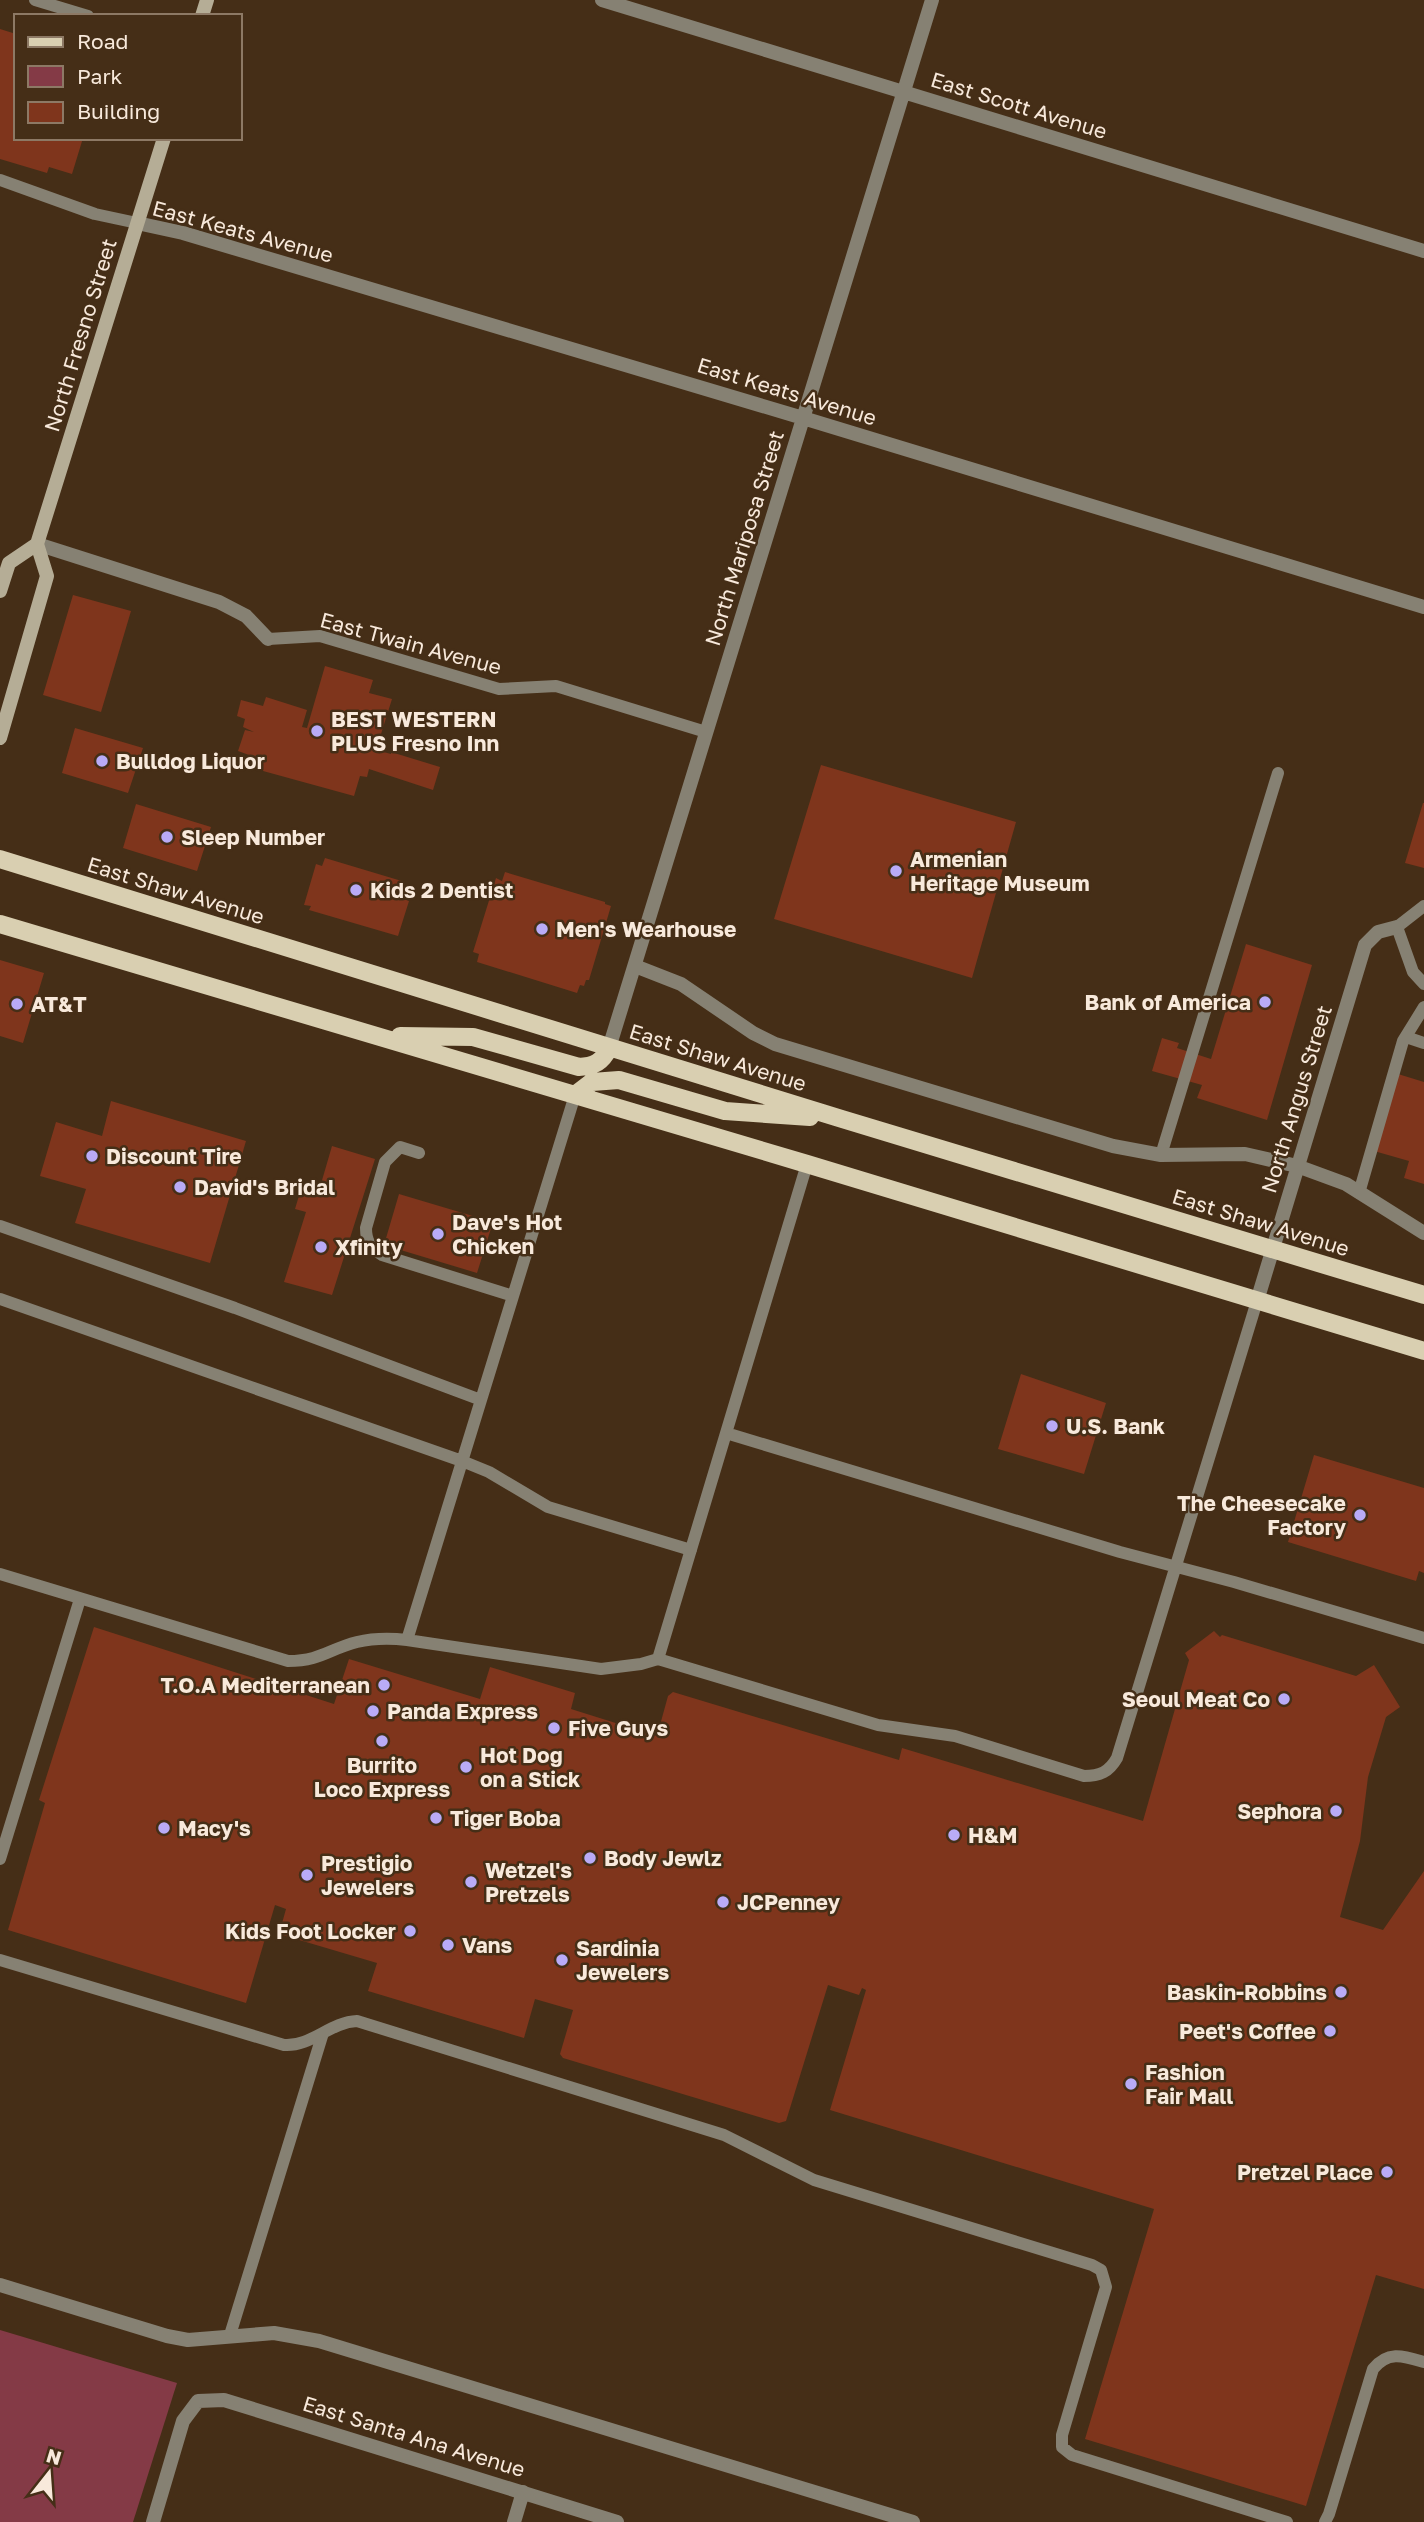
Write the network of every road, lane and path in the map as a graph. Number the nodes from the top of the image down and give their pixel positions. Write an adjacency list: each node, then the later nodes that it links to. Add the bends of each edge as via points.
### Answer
1 (35, 0): 4 (lane)
2 (602, 0): 5 (street, East Scott Avenue)
3 (932, 0): 5 (street, North Mariposa Street)
4 (81, 14)
5 (903, 92): 9 (street, East Scott Avenue); 10 (street, North Mariposa Street)
6 (163, 140): 8 (main road, North Fresno Street)
7 (0, 180): 8 (lane, via 95,214)
8 (136, 223): 10 (street, East Keats Avenue); 11 (main road, North Fresno Street)
9 (1424, 251)
10 (803, 418): 13 (street, East Keats Avenue); 15 (street, North Mariposa Street)
11 (37, 544): 12 (main road, via 9,563); 14 (street, East Twain Avenue, via 219,602 246,616); 16 (main road, via 47,576)
12 (0, 591)
13 (1424, 607)
14 (268, 639): 15 (lane, East Twain Avenue, via 320,636 499,689 556,686)
15 (706, 732): 22 (street, North Mariposa Street)
16 (0, 738)
17 (1278, 773): 32 (lane)
18 (0, 859): 28 (main road, East Shaw Avenue)
19 (1424, 906): 21 (lane)
20 (0, 923): 25 (main road)
21 (1397, 927): 23 (lane, via 1413,972); 34 (street, North Angus Street, via 1378,932 1366,945)
22 (635, 966): 28 (street, North Mariposa Street); 32 (street, via 681,984 775,1044 1113,1146)
23 (1424, 984)
24 (1424, 1007): 26 (lane)
25 (379, 1036): 28 (main road, via 473,1037 579,1067 593,1066); 29 (main road)
26 (1406, 1037): 27 (lane); 35 (lane)
27 (1424, 1043)
28 (609, 1048): 30 (main road, East Shaw Avenue)
29 (575, 1095): 30 (main road, via 592,1082 619,1080 725,1111); 33 (main road); 40 (lane)
30 (842, 1119): 38 (main road, East Shaw Avenue)
31 (419, 1153): 40 (lane, via 400,1147 385,1162 366,1228 372,1248)
32 (1161, 1155): 34 (street, via 1245,1154)
33 (807, 1164): 42 (main road); 45 (lane)
34 (1297, 1166): 35 (street); 38 (street, North Angus Street)
35 (1359, 1193): 37 (street)
36 (0, 1226): 44 (lane)
37 (1424, 1233)
38 (1273, 1249): 39 (main road, East Shaw Avenue); 42 (street, North Angus Street)
39 (1424, 1295)
40 (513, 1296): 44 (lane)
41 (0, 1299): 46 (lane)
42 (1257, 1301): 43 (main road); 48 (lane)
43 (1424, 1351)
44 (481, 1400): 46 (lane)
45 (726, 1433): 47 (lane); 48 (lane)
46 (462, 1461): 47 (lane, via 548,1507); 52 (lane)
47 (691, 1550): 53 (lane)
48 (1175, 1568): 51 (lane); 53 (lane, via 1117,1758 1106,1772 1095,1776 955,1736 878,1726)
49 (0, 1574): 50 (lane)
50 (80, 1599): 52 (lane, via 288,1661 311,1660 367,1640); 54 (lane)
51 (1424, 1638)
52 (407, 1640): 53 (lane, via 601,1669)
53 (658, 1659)
54 (0, 1859)
55 (0, 1960): 56 (lane, via 284,2045)
56 (323, 2033): 58 (lane); 65 (lane, via 357,2021 724,2135 814,2180 1092,2265 1101,2270 1106,2287 1062,2446 1072,2455)
57 (0, 2285): 58 (street, via 167,2336 188,2340)
58 (230, 2335): 64 (street, via 274,2333 319,2341)
59 (1424, 2362): 66 (lane, via 1393,2355 1373,2369)
60 (523, 2492): 61 (street, East Santa Ana Avenue, via 225,2400 198,2401 183,2421); 62 (street); 63 (street, East Santa Ana Avenue)
61 (153, 2522)
62 (514, 2522)
63 (617, 2522)
64 (914, 2522)
65 (1287, 2522)
66 (1325, 2522)

